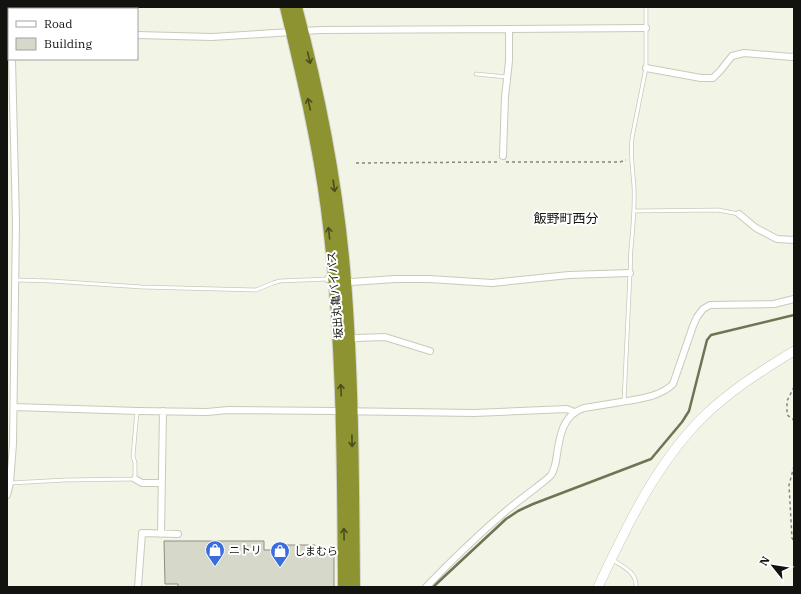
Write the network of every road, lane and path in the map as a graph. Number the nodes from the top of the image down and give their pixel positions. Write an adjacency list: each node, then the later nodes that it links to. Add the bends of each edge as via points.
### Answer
1 (286, 7): 6 (highway, 坂出丸亀バイパス)
2 (296, 7): 6 (highway, 坂出丸亀バイパス)
3 (646, 7): 4 (lane)
4 (646, 28): 5 (street); 10 (lane)
5 (509, 29): 6 (street); 12 (street)
6 (297, 32): 7 (street, via 212,37); 23 (highway, 坂出丸亀バイパス, via 322,175)
7 (138, 35)
8 (794, 56): 10 (street, via 744,53 732,56 713,78)
9 (12, 60): 14 (street)
10 (646, 68): 16 (lane, via 632,138)
11 (476, 74): 12 (lane)
12 (507, 77): 15 (street)
13 (7, 152): 14 (street)
14 (14, 152): 22 (street)
15 (503, 156)
16 (632, 159): 17 (path, via 620,162); 18 (lane)
17 (356, 163)
18 (634, 211): 19 (lane, via 718,210); 21 (lane)
19 (739, 214): 20 (street, via 756,228 777,239)
20 (794, 240)
21 (630, 273): 23 (street, via 569,275 492,283 429,279 351,282); 33 (lane)
22 (15, 280): 23 (lane, via 256,290 280,281); 26 (street)
23 (336, 280): 27 (highway, 坂出丸亀バイパス); 37 (highway, 坂出丸亀バイパス, one-way to 23)
24 (794, 299): 33 (street, via 774,304 717,304 706,307 700,312 693,326 673,384 647,397)
25 (7, 311): 26 (street)
26 (15, 312): 31 (street)
27 (349, 341): 28 (street, via 356,338 385,337); 37 (highway, 坂出丸亀バイパス)
28 (430, 351)
29 (794, 351): 48 (street, via 728,395 690,431 661,467)
30 (7, 370): 31 (street)
31 (14, 370): 34 (street)
32 (794, 387): 39 (path, via 787,401 787,415)
33 (624, 401): 38 (street, via 578,409)
34 (14, 407): 35 (street); 42 (street)
35 (137, 411): 36 (street); 41 (lane, via 133,456)
36 (163, 411): 37 (street); 43 (street)
37 (347, 411): 38 (street, via 474,412 567,409); 50 (highway, 坂出丸亀バイパス, one-way to 37); 51 (highway, 坂出丸亀バイパス, one-way to 51)
38 (574, 412): 52 (street, via 563,427 551,476 505,512)
39 (794, 422)
40 (794, 466): 47 (path, via 789,485)
41 (135, 479): 42 (lane); 43 (street, via 142,483)
42 (10, 483): 44 (street)
43 (162, 483): 45 (street)
44 (7, 495)
45 (161, 534): 46 (street); 49 (street, via 142,533)
46 (178, 534)
47 (794, 542)
48 (611, 559): 53 (street); 54 (lane, via 630,571 635,578)
49 (138, 587)
50 (344, 587)
51 (354, 587)
52 (426, 587)
53 (598, 587)
54 (636, 587)

